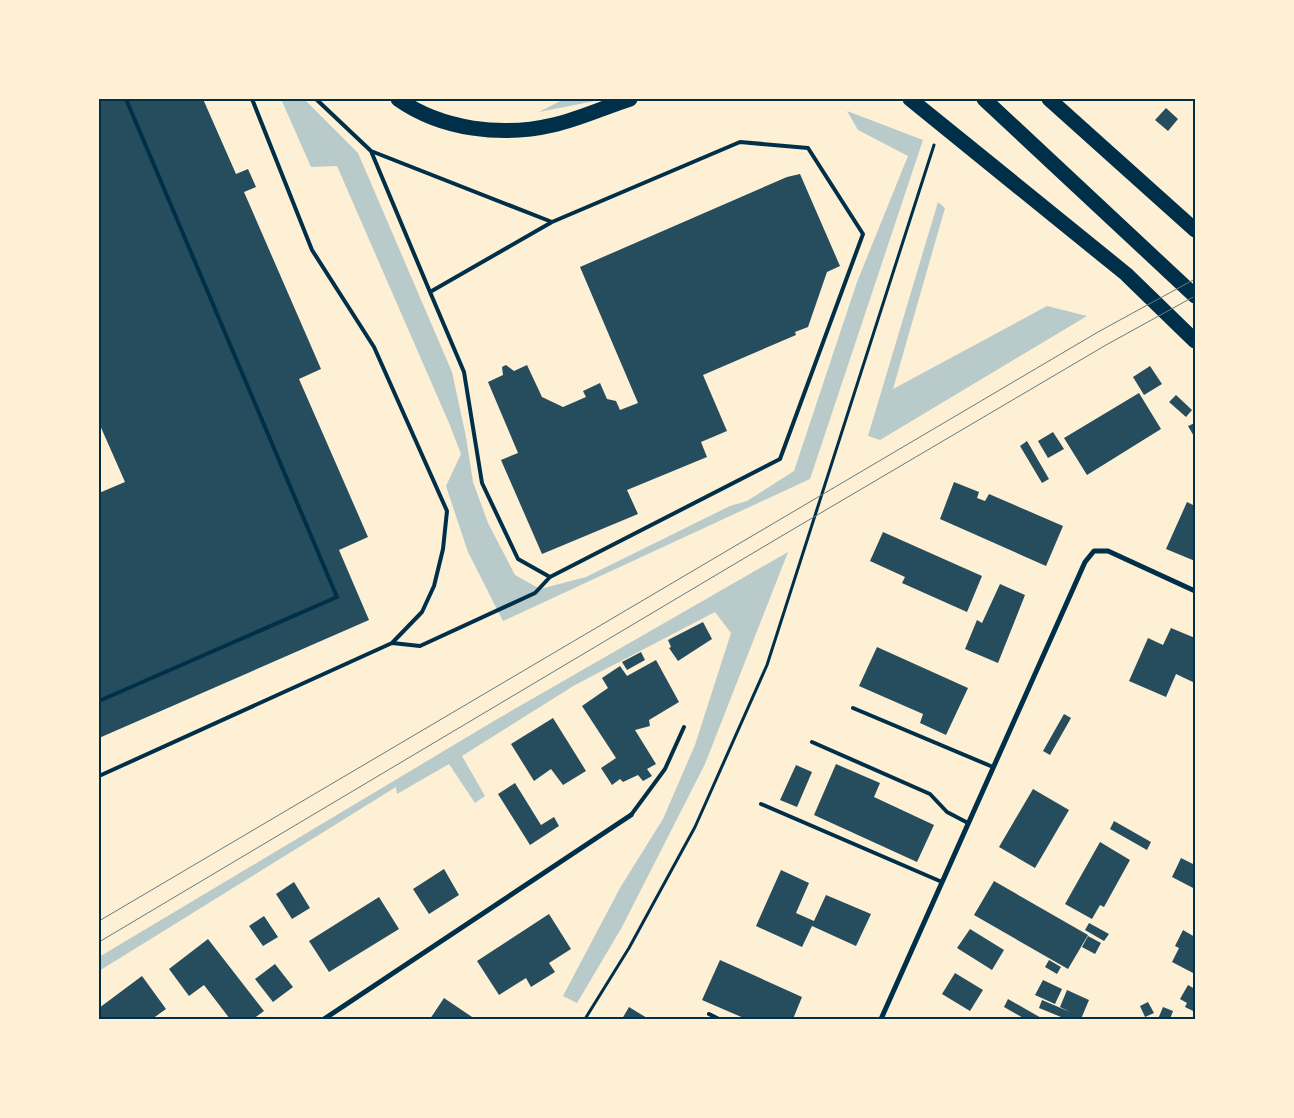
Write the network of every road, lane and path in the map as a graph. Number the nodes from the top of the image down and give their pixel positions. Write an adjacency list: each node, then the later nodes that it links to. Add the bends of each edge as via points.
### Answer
1 (126, 99): 19 (lane, via 337,597)
2 (252, 99): 18 (lane, via 312,250 374,347 447,511 444,549 434,586 422,612)
3 (316, 99): 10 (lane)
4 (398, 99): 5 (highway, via 442,121 478,129 516,131 554,124)
5 (630, 99)
6 (910, 99): 15 (highway, via 1126,274)
7 (984, 99): 14 (highway)
8 (1049, 99): 12 (highway)
9 (934, 145): 31 (path, via 767,665 695,827 629,948)
10 (371, 151): 11 (lane); 13 (lane)
11 (552, 222): 13 (lane); 16 (lane, via 740,142 808,148 863,234 780,459)
12 (1195, 230)
13 (430, 292): 16 (lane, via 464,372 482,483 518,559)
14 (1195, 296)
15 (1195, 342)
16 (550, 577): 18 (lane, via 535,593 420,646)
17 (1195, 591): 23 (street, via 1108,551 1094,551 1085,562)
18 (392, 643): 24 (lane)
19 (99, 701)
20 (853, 708): 23 (lane)
21 (684, 727): 26 (lane, via 665,769)
22 (812, 742): 27 (lane, via 930,794 947,812)
23 (993, 767): 27 (street)
24 (99, 776)
25 (760, 804): 28 (lane)
26 (632, 815): 30 (street)
27 (968, 823): 28 (street)
28 (942, 882): 33 (street)
29 (709, 1014): 32 (lane)
30 (324, 1019)
31 (585, 1019)
32 (719, 1019)
33 (881, 1019)

